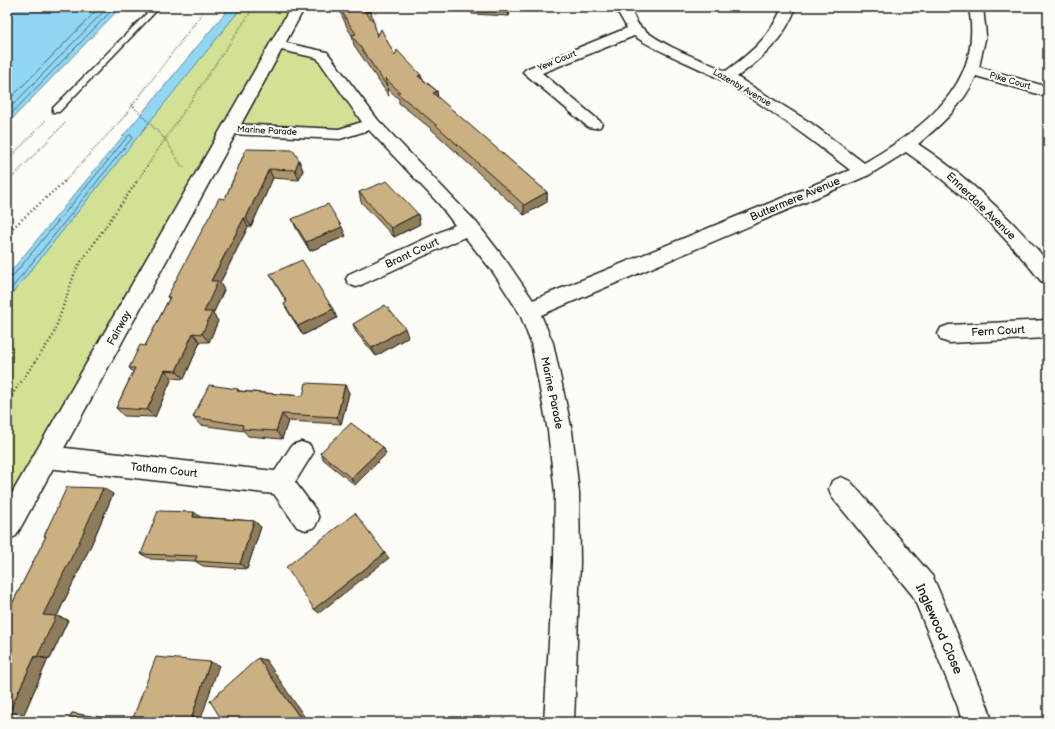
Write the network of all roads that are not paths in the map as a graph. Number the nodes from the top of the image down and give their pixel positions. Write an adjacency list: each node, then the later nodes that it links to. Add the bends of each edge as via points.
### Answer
1 (157, 7): 11 (lane)
2 (298, 7): 7 (street, Marine Parade)
3 (622, 7): 6 (street, Lazenby Avenue)
4 (789, 7): 9 (street, via 781,29 772,40 752,60)
5 (976, 7): 8 (street, Buttermere Avenue, via 979,31)
6 (635, 30): 9 (street, Lazenby Avenue, via 669,51); 12 (street, Yew Court, via 531,72)
7 (277, 45): 13 (street, Marine Parade, via 322,55); 14 (street, Marine Parade)
8 (973, 70): 10 (street, Pike Court); 15 (street, Buttermere Avenue, via 951,104)
9 (727, 77): 16 (street, Lazenby Avenue, via 793,119)
10 (1048, 92)
11 (56, 110)
12 (594, 122)
13 (372, 124): 14 (street, Marine Parade, via 340,134); 17 (street, Marine Parade)
14 (231, 129): 24 (street, Fairway)
15 (908, 144): 16 (street, Buttermere Avenue); 18 (street, Ennerdale Avenue, via 947,173)
16 (864, 171): 20 (street, Buttermere Avenue)
17 (468, 227): 19 (street, Brant Court); 20 (street, Marine Parade, via 500,267)
18 (1045, 269)
19 (356, 279)
20 (529, 311): 29 (street, Marine Parade, via 542,343 550,376 567,493 568,562)
21 (1048, 329): 22 (street, Fern Court)
22 (949, 334)
23 (301, 452): 25 (street)
24 (47, 457): 25 (street, Tatham Court); 28 (street, Fairway)
25 (281, 483): 27 (street)
26 (840, 489): 30 (street, Inglewood Close, via 923,587)
27 (306, 518)
28 (7, 528)
29 (559, 722)
30 (977, 722)

